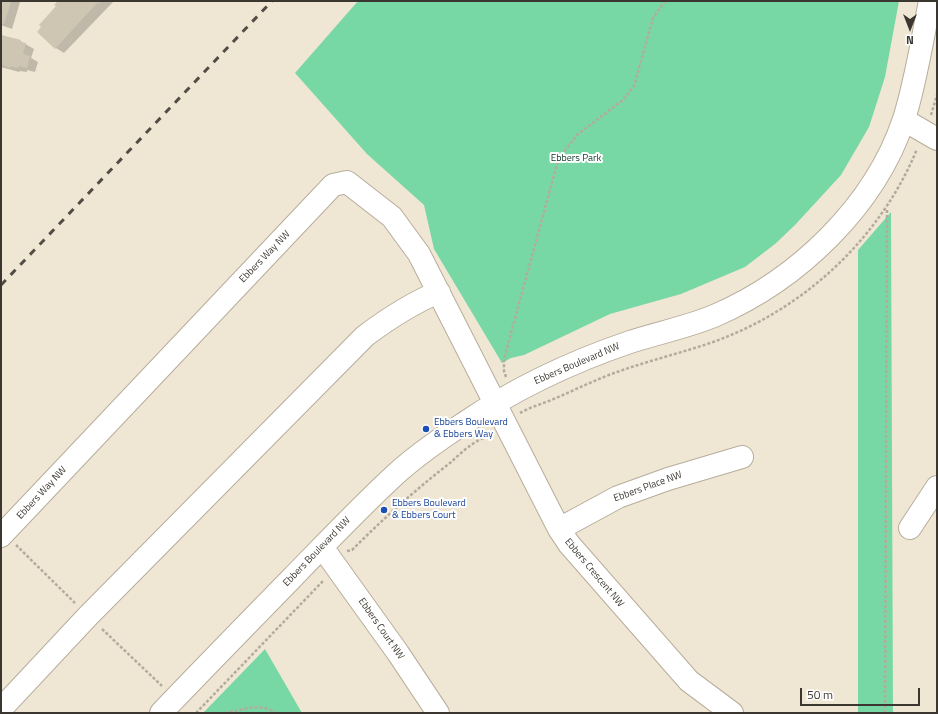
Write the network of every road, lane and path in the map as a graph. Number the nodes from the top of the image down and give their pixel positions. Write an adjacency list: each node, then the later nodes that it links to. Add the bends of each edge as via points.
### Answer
1 (665, 1): 7 (path, via 653,18 634,86 623,100 578,134 557,164 504,359)
2 (930, 1): 4 (street, Ebbers Boulevard NW)
3 (937, 95): 5 (path)
4 (904, 120): 5 (street); 8 (street, Ebbers Boulevard NW, via 883,166 856,205 835,230 789,273 739,304 713,316 582,360)
5 (931, 135): 25 (path, via 913,159 887,208)
6 (439, 292): 8 (street, Ebbers Way NW); 14 (street, Ebbers Way NW, via 419,254 392,217 347,182 334,185); 18 (street, via 418,300 365,336 88,616)
7 (504, 371)
8 (496, 402): 13 (street, Ebbers Crescent NW); 15 (street, Ebbers Boulevard NW, via 426,449 398,472)
9 (491, 432): 16 (path, via 490,436 484,437 467,449 421,485)
10 (742, 457): 13 (street, Ebbers Place NW, via 618,497)
11 (937, 487): 12 (street)
12 (910, 528)
13 (559, 529): 24 (street, Ebbers Crescent NW, via 581,560 689,681)
14 (1, 536)
15 (322, 547): 19 (street, Ebbers Boulevard NW); 23 (street, Ebbers Court NW)
16 (347, 552)
17 (324, 578): 20 (path, via 323,583)
18 (1, 709)
19 (162, 713)
20 (196, 713)
21 (225, 713): 22 (path, via 256,707 271,709)
22 (276, 713)
23 (438, 713)
24 (732, 713)
25 (885, 713)

